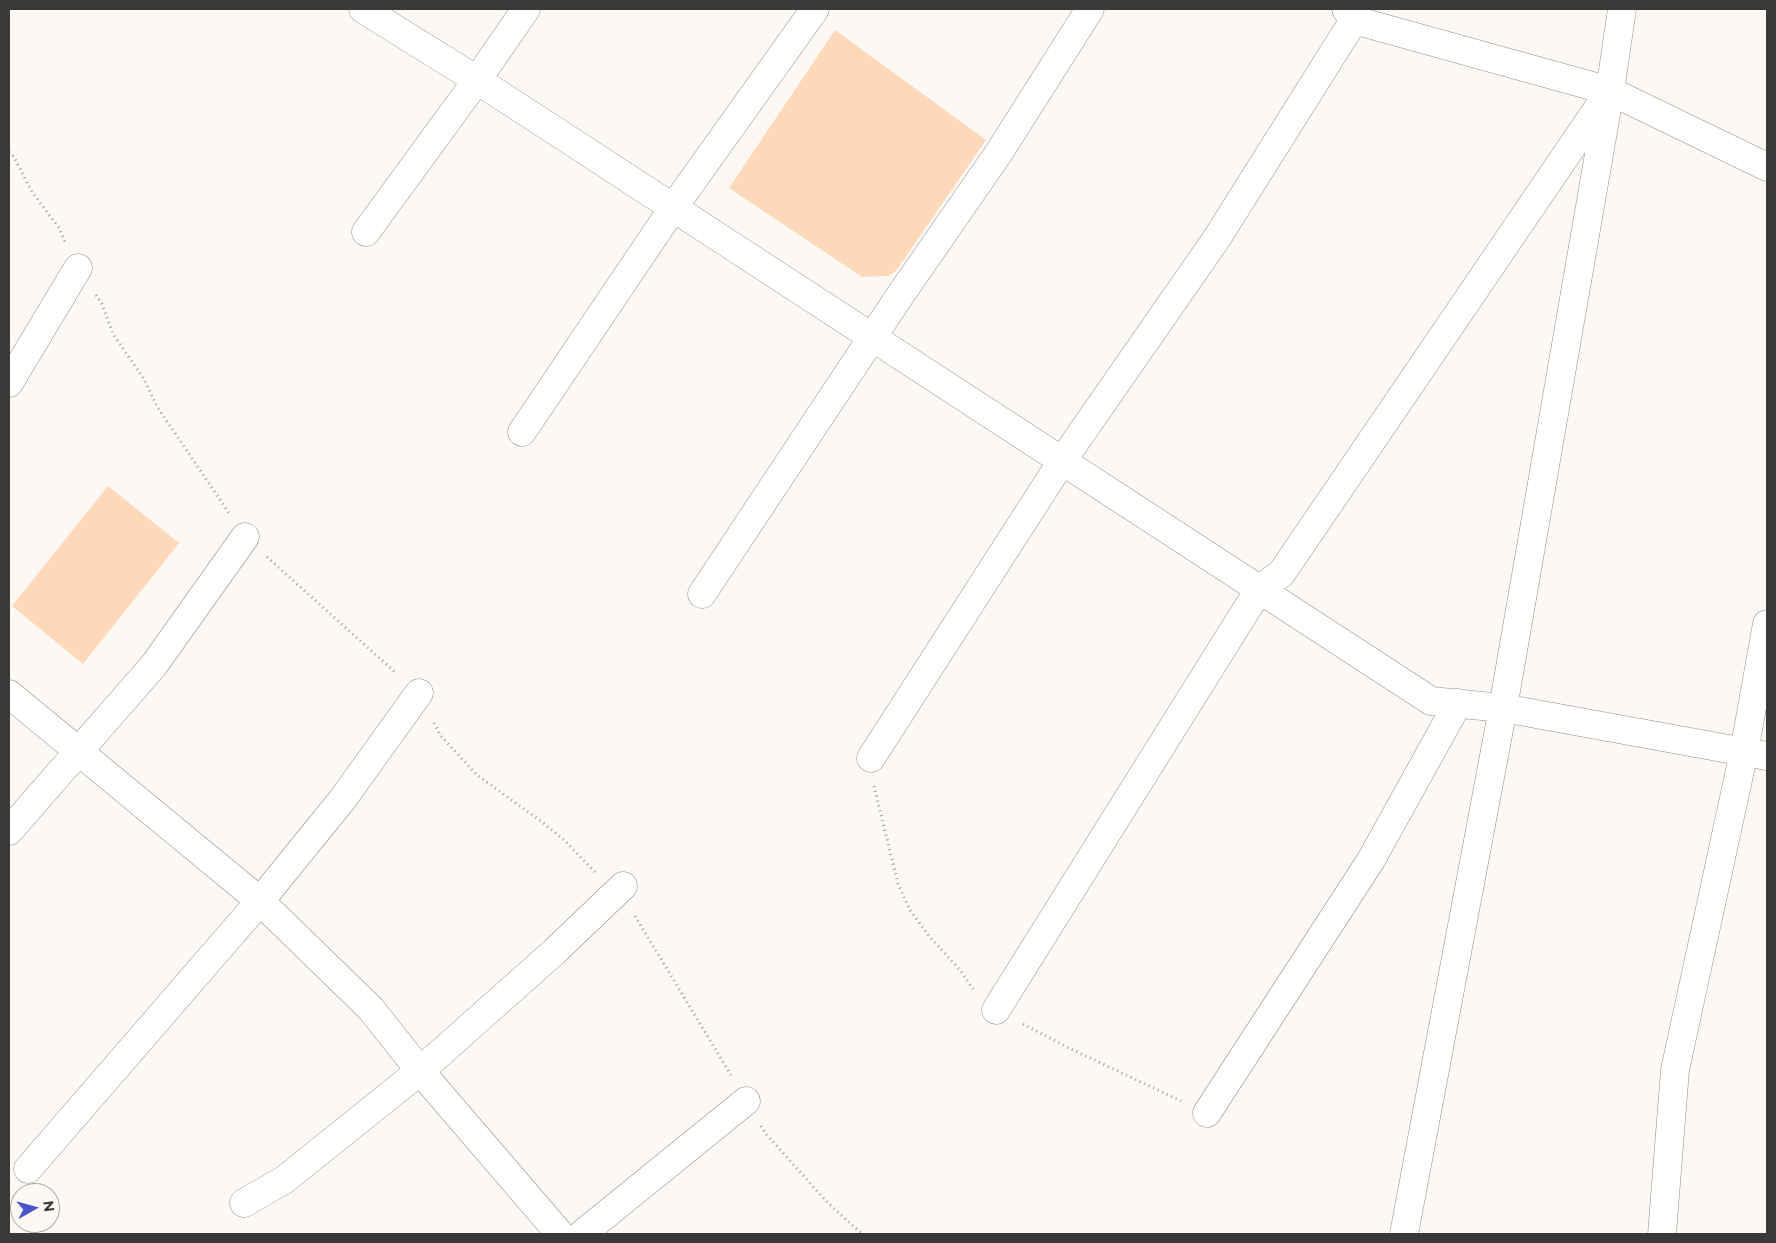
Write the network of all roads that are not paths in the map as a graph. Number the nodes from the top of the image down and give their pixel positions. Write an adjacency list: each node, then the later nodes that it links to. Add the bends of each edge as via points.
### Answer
1 (364, 9): 7 (street)
2 (526, 9): 7 (street)
3 (815, 9): 10 (street)
4 (1090, 9): 13 (street, via 998,154)
5 (1622, 9): 8 (street)
6 (1350, 14): 8 (street); 16 (street, via 1216,238)
7 (477, 80): 10 (street); 11 (street)
8 (1610, 91): 9 (street); 18 (street, via 1281,574); 24 (street)
9 (1767, 167)
10 (673, 208): 13 (street); 15 (street)
11 (366, 232)
12 (78, 268): 14 (street)
13 (873, 338): 16 (street); 19 (street)
14 (9, 383)
15 (522, 432)
16 (1062, 461): 18 (street); 27 (street)
17 (245, 537): 25 (street, via 154,665)
18 (1260, 588): 23 (street, via 1431,701); 31 (street)
19 (702, 594)
20 (1767, 624): 26 (street)
21 (419, 693): 30 (street, via 342,800)
22 (9, 694): 25 (street)
23 (1458, 703): 24 (street); 34 (street, via 1371,860)
24 (1502, 708): 26 (street); 39 (street)
25 (79, 752): 28 (street); 30 (street)
26 (1756, 754): 40 (street, via 1675,1070)
27 (871, 758)
28 (9, 831)
29 (623, 886): 32 (street)
30 (260, 901): 32 (street, via 371,1010); 35 (street)
31 (996, 1010)
32 (420, 1071): 36 (street, via 284,1180); 37 (street)
33 (746, 1101): 38 (street)
34 (1207, 1114)
35 (28, 1170)
36 (244, 1203)
37 (560, 1234)
38 (582, 1234)
39 (1404, 1234)
40 (1662, 1234)

